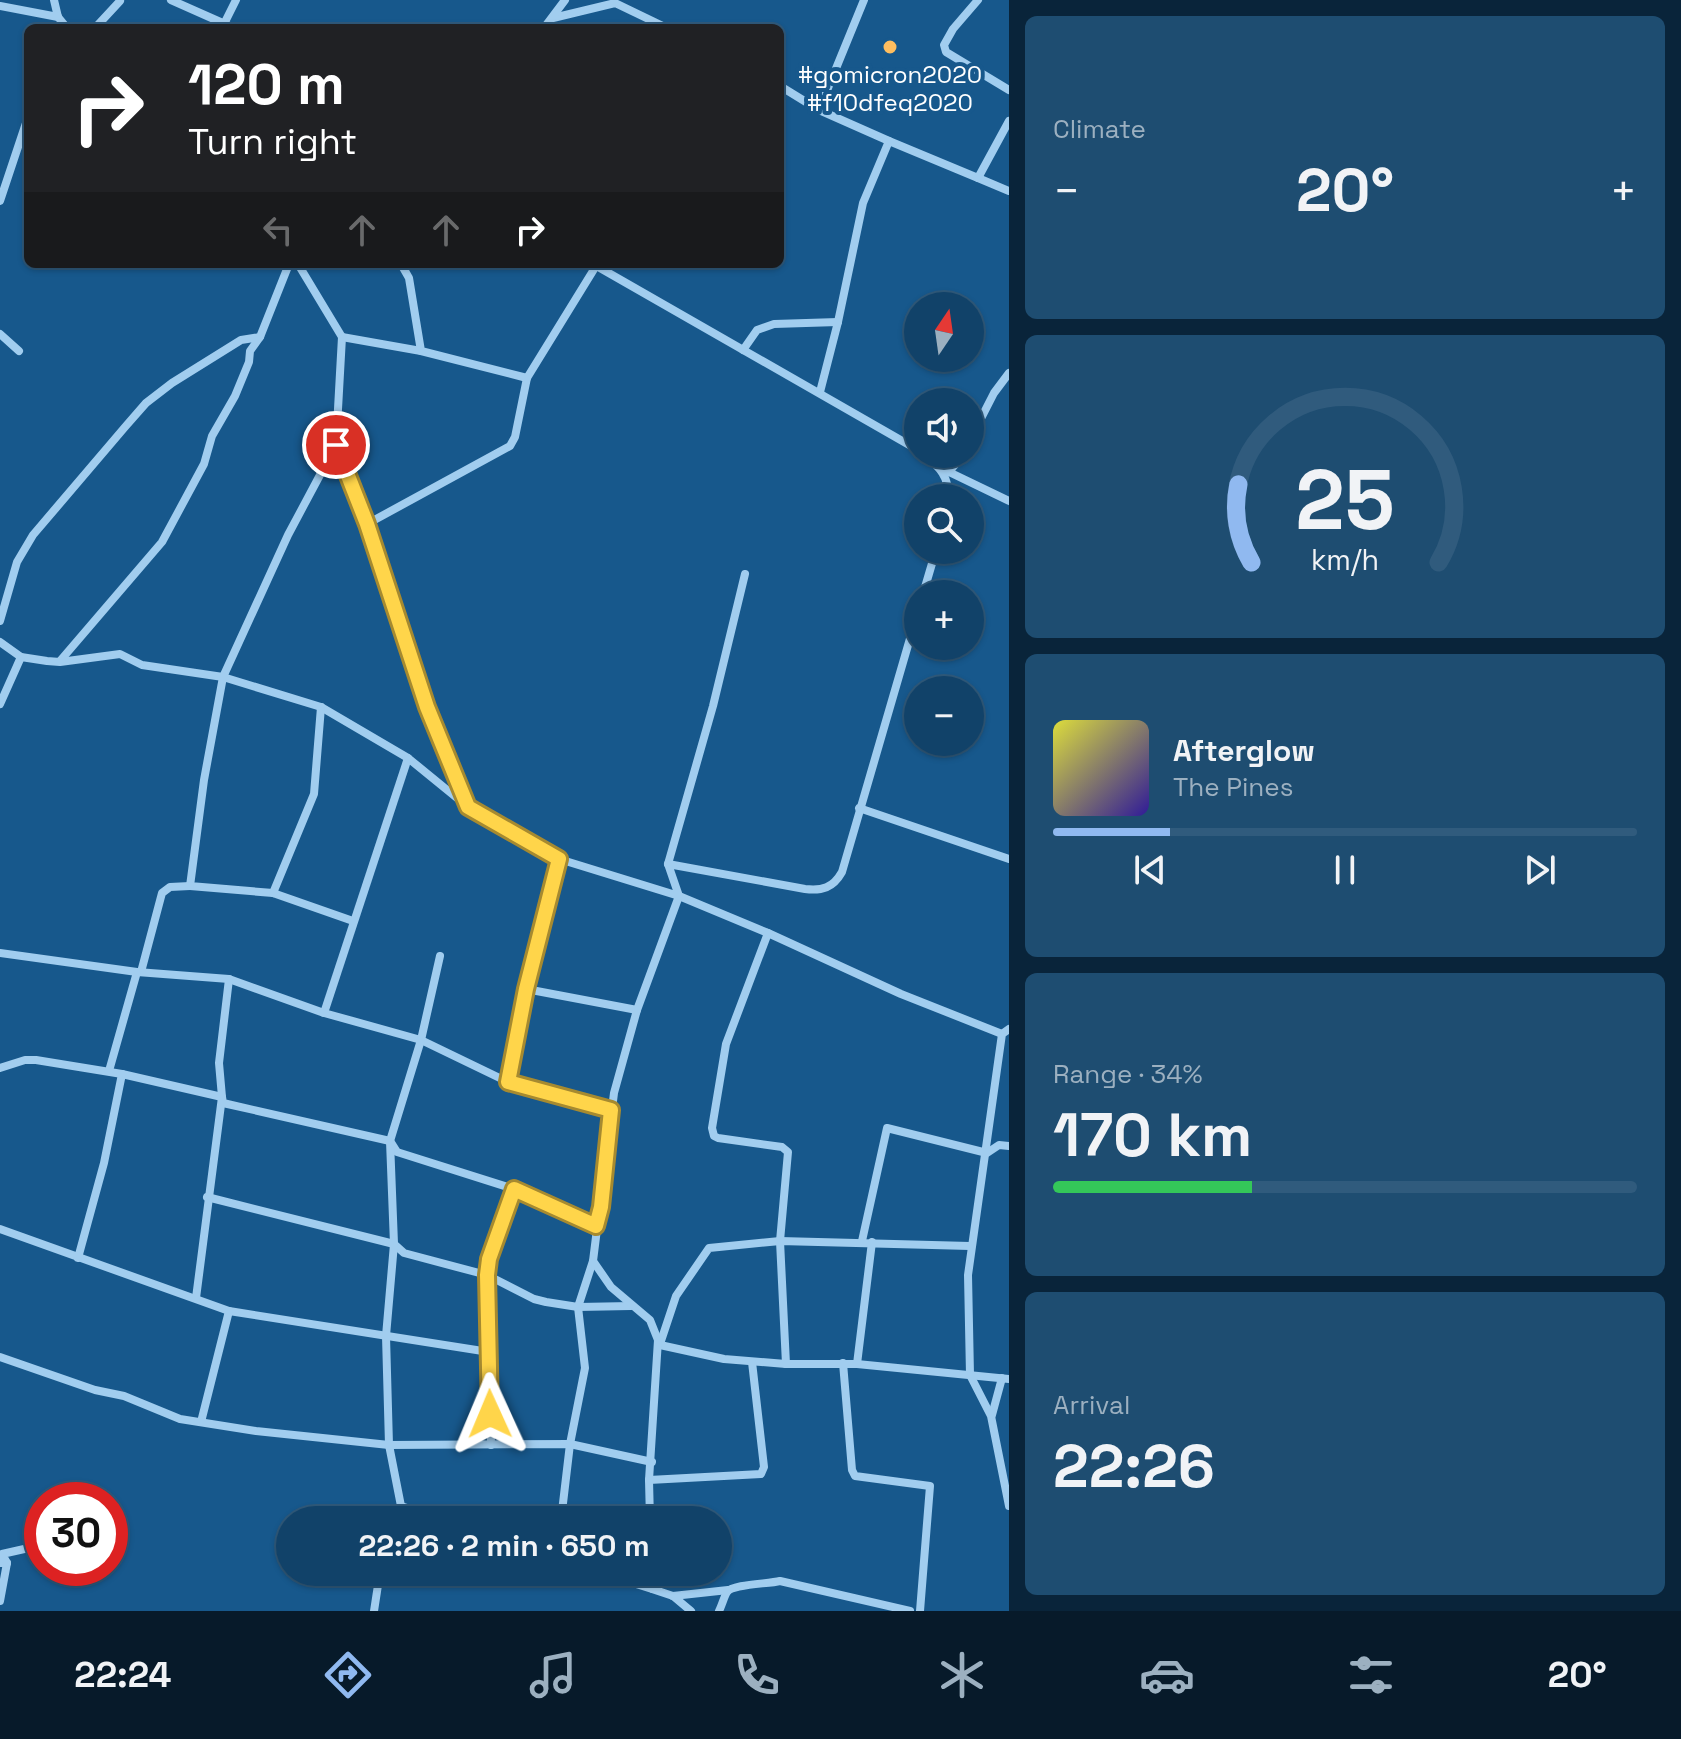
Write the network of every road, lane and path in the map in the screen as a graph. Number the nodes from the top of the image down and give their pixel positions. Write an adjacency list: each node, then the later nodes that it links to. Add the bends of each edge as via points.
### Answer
1 (54, 0): 10 (street)
2 (120, 0): 13 (street)
3 (171, 0): 14 (street)
4 (236, 0): 15 (street)
5 (565, 0): 11 (street)
6 (864, 0): 20 (street)
7 (978, 0): 19 (street, via 948,37 946,52)
8 (613, 1): 11 (street); 17 (street)
9 (0, 6): 10 (street)
10 (58, 17): 12 (street)
11 (553, 18): 16 (street)
12 (64, 24)
13 (99, 24)
14 (225, 24)
15 (230, 24)
16 (548, 24)
17 (659, 24)
18 (784, 88): 20 (street)
19 (1009, 90)
20 (819, 110): 23 (street)
21 (1009, 121): 24 (street)
22 (24, 129): 26 (street)
23 (889, 141): 24 (street); 32 (street, via 863,203)
24 (978, 178): 25 (street)
25 (1009, 191)
26 (1, 195)
27 (287, 268): 34 (street)
28 (300, 268): 35 (street)
29 (403, 268): 38 (street)
30 (593, 268): 40 (street)
31 (600, 268): 36 (street)
32 (838, 322): 36 (street, via 774,324 757,330); 41 (street)
33 (0, 334): 37 (street)
34 (260, 337): 52 (street, via 241,340 172,383 135,415 33,535 17,562); 56 (street, via 204,464 162,542)
35 (342, 337): 38 (street); 44 (street)
36 (743, 350): 41 (street)
37 (19, 351)
38 (421, 351): 40 (street)
39 (1009, 373): 42 (street)
40 (527, 378): 50 (street, via 510,446)
41 (820, 392): 43 (street)
42 (984, 413)
43 (904, 442)
44 (336, 445): 50 (street); 57 (street)
45 (941, 468): 47 (street)
46 (950, 468): 47 (street)
47 (946, 472): 48 (street); 49 (street)
48 (947, 484)
49 (1009, 501)
50 (367, 524): 61 (street, via 427,707)
51 (745, 574): 65 (street)
52 (0, 621)
53 (0, 642): 54 (street)
54 (21, 657): 56 (street); 58 (street)
55 (904, 658): 62 (street)
56 (60, 662): 57 (street, via 120,654 142,665)
57 (223, 677): 59 (street); 66 (street)
58 (0, 704)
59 (321, 707): 60 (street); 67 (street, via 314,794)
60 (408, 758): 61 (street); 69 (street)
61 (468, 807): 63 (street)
62 (859, 808): 64 (street); 65 (street, via 842,872 826,889)
63 (559, 859): 68 (street); 75 (street)
64 (1009, 859)
65 (668, 864): 68 (street)
66 (190, 886): 67 (street); 73 (street, via 162,893)
67 (273, 893): 69 (street)
68 (679, 896): 70 (street); 76 (street)
69 (353, 921): 77 (street)
70 (768, 933): 78 (street, via 901,994); 93 (street, via 726,1044 712,1128 718,1138 786,1149)
71 (0, 953): 73 (street)
72 (440, 956): 79 (street)
73 (139, 972): 74 (street); 81 (street)
74 (229, 979): 77 (street); 84 (street, via 219,1063)
75 (526, 989): 76 (street); 83 (street)
76 (637, 1010): 85 (street)
77 (324, 1013): 79 (street)
78 (1005, 1031): 88 (street)
79 (421, 1040): 83 (street); 86 (street)
80 (0, 1068): 81 (street, via 36,1060)
81 (109, 1071): 82 (street)
82 (122, 1074): 84 (street); 97 (street)
83 (508, 1082): 85 (street)
84 (222, 1097): 86 (street, via 223,1103); 90 (street)
85 (611, 1110): 91 (street)
86 (390, 1141): 89 (street, via 397,1152); 95 (street)
87 (1009, 1146): 88 (street)
88 (987, 1153): 94 (street, via 887,1128); 96 (street)
89 (514, 1189): 91 (street); 99 (street)
90 (207, 1197): 95 (street); 100 (street)
91 (596, 1226): 98 (street)
92 (0, 1229): 97 (street)
93 (780, 1241): 94 (street); 105 (street, via 709,1248 676,1296); 110 (street)
94 (867, 1241): 96 (street); 111 (street)
95 (394, 1244): 99 (street, via 404,1253); 104 (street)
96 (970, 1246): 112 (street)
97 (78, 1258): 100 (street)
98 (593, 1261): 101 (street); 102 (street)
99 (487, 1275): 102 (street, via 534,1299); 106 (street)
100 (196, 1298): 103 (street)
101 (631, 1306): 102 (street); 105 (street, via 650,1320)
102 (578, 1307): 116 (street, via 585,1368)
103 (229, 1311): 104 (street); 115 (street)
104 (386, 1336): 106 (street); 117 (street)
105 (659, 1342): 108 (street); 119 (street)
106 (489, 1352): 118 (street)
107 (0, 1357): 115 (street)
108 (752, 1362): 110 (street); 120 (street, via 761,1474)
109 (843, 1363): 110 (street); 111 (street); 138 (street, via 855,1476 930,1486)
110 (786, 1364)
111 (857, 1364): 112 (street)
112 (970, 1375): 113 (street); 114 (street)
113 (1006, 1378): 114 (street)
114 (991, 1416): 124 (street)
115 (201, 1422): 117 (street)
116 (570, 1444): 118 (street); 119 (street); 122 (street)
117 (389, 1445): 118 (street); 121 (street)
118 (491, 1445)
119 (652, 1462): 120 (street)
120 (649, 1480): 123 (street)
121 (401, 1506)
122 (563, 1506)
123 (650, 1506)
124 (1009, 1506)
125 (24, 1549): 126 (street, via 2,1554)
126 (3, 1563): 133 (street)
127 (378, 1586): 134 (street)
128 (642, 1586): 130 (street)
129 (652, 1586): 130 (street)
130 (652, 1589): 132 (street)
131 (728, 1590): 132 (street); 136 (street); 137 (street, via 780,1581)
132 (673, 1596): 135 (street)
133 (0, 1601)
134 (374, 1611)
135 (691, 1611)
136 (719, 1611)
137 (910, 1611)
138 (920, 1611)

